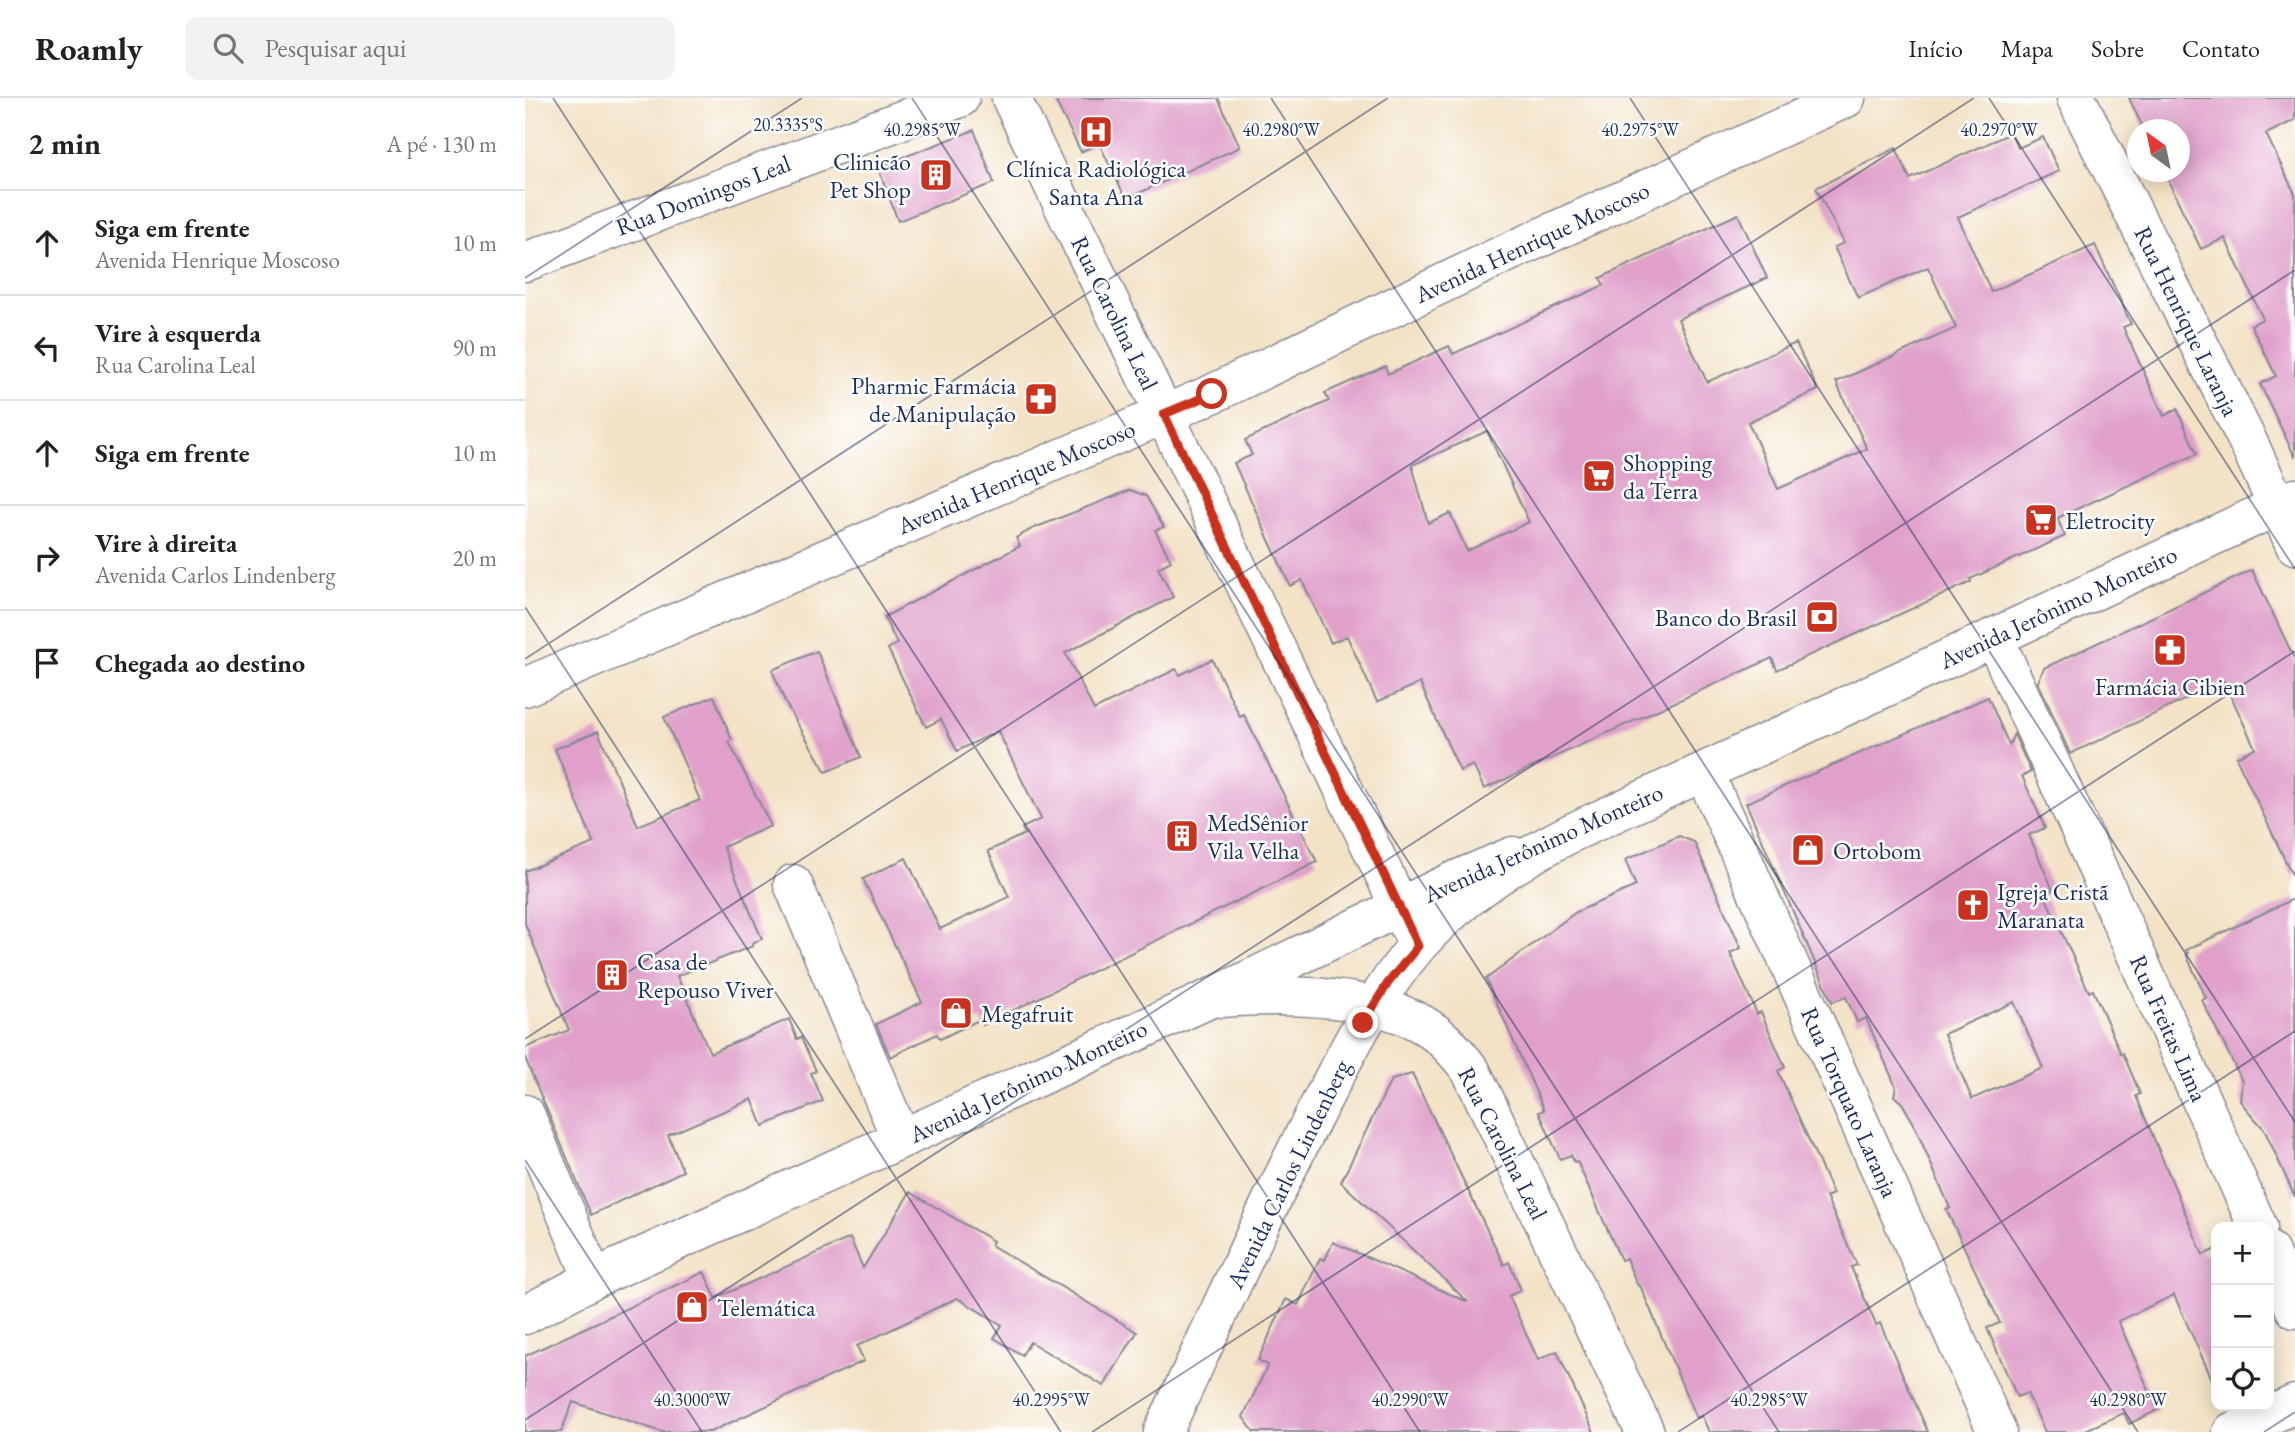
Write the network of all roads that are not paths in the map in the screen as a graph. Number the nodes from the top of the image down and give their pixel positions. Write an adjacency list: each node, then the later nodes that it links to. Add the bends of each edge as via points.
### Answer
1 (960, 98): 5 (street, Rua Domingos Leal)
2 (1011, 98): 6 (street, Rua Carolina Leal)
3 (1846, 98): 6 (street, Avenida Henrique Moscoso)
4 (2077, 98): 7 (street, Rua Henrique Laranja, via 2250,446)
5 (525, 262)
6 (1164, 414): 10 (street, Avenida Henrique Moscoso); 14 (street, Rua Carolina Leal)
7 (2286, 502): 8 (street, Rua Henrique Laranja); 9 (street, Avenida Jerônimo Monteiro)
8 (2295, 545)
9 (1994, 637): 11 (street, Avenida Jerônimo Monteiro); 20 (street, Rua Freitas Lima)
10 (525, 687)
11 (1704, 772): 12 (street, Avenida Jerônimo Monteiro); 28 (street, Rua Torquato Laranja)
12 (1571, 833): 14 (street, Avenida Jerônimo Monteiro); 15 (street, Avenida Carlos Lindenberg, via 1489,881)
13 (793, 884): 19 (street)
14 (1399, 907): 15 (street, Rua Carolina Leal); 16 (street, Avenida Jerônimo Monteiro)
15 (1418, 946): 17 (street, Avenida Carlos Lindenberg)
16 (1209, 999): 17 (street, Rua Carolina Leal, via 1291,997); 19 (street, Avenida Jerônimo Monteiro)
17 (1373, 1006): 26 (street, Avenida Carlos Lindenberg, via 1297,1147); 27 (street, Rua Carolina Leal, via 1436,1033 1471,1070)
18 (525, 1114): 22 (street)
19 (901, 1139): 22 (street, Avenida Jerônimo Monteiro)
20 (2256, 1222)
21 (2274, 1262): 23 (street)
22 (593, 1279): 24 (street, Avenida Jerônimo Monteiro)
23 (2295, 1309)
24 (525, 1315)
25 (2295, 1404): 29 (street)
26 (1163, 1432)
27 (1645, 1432)
28 (1997, 1432)
29 (2232, 1432)

